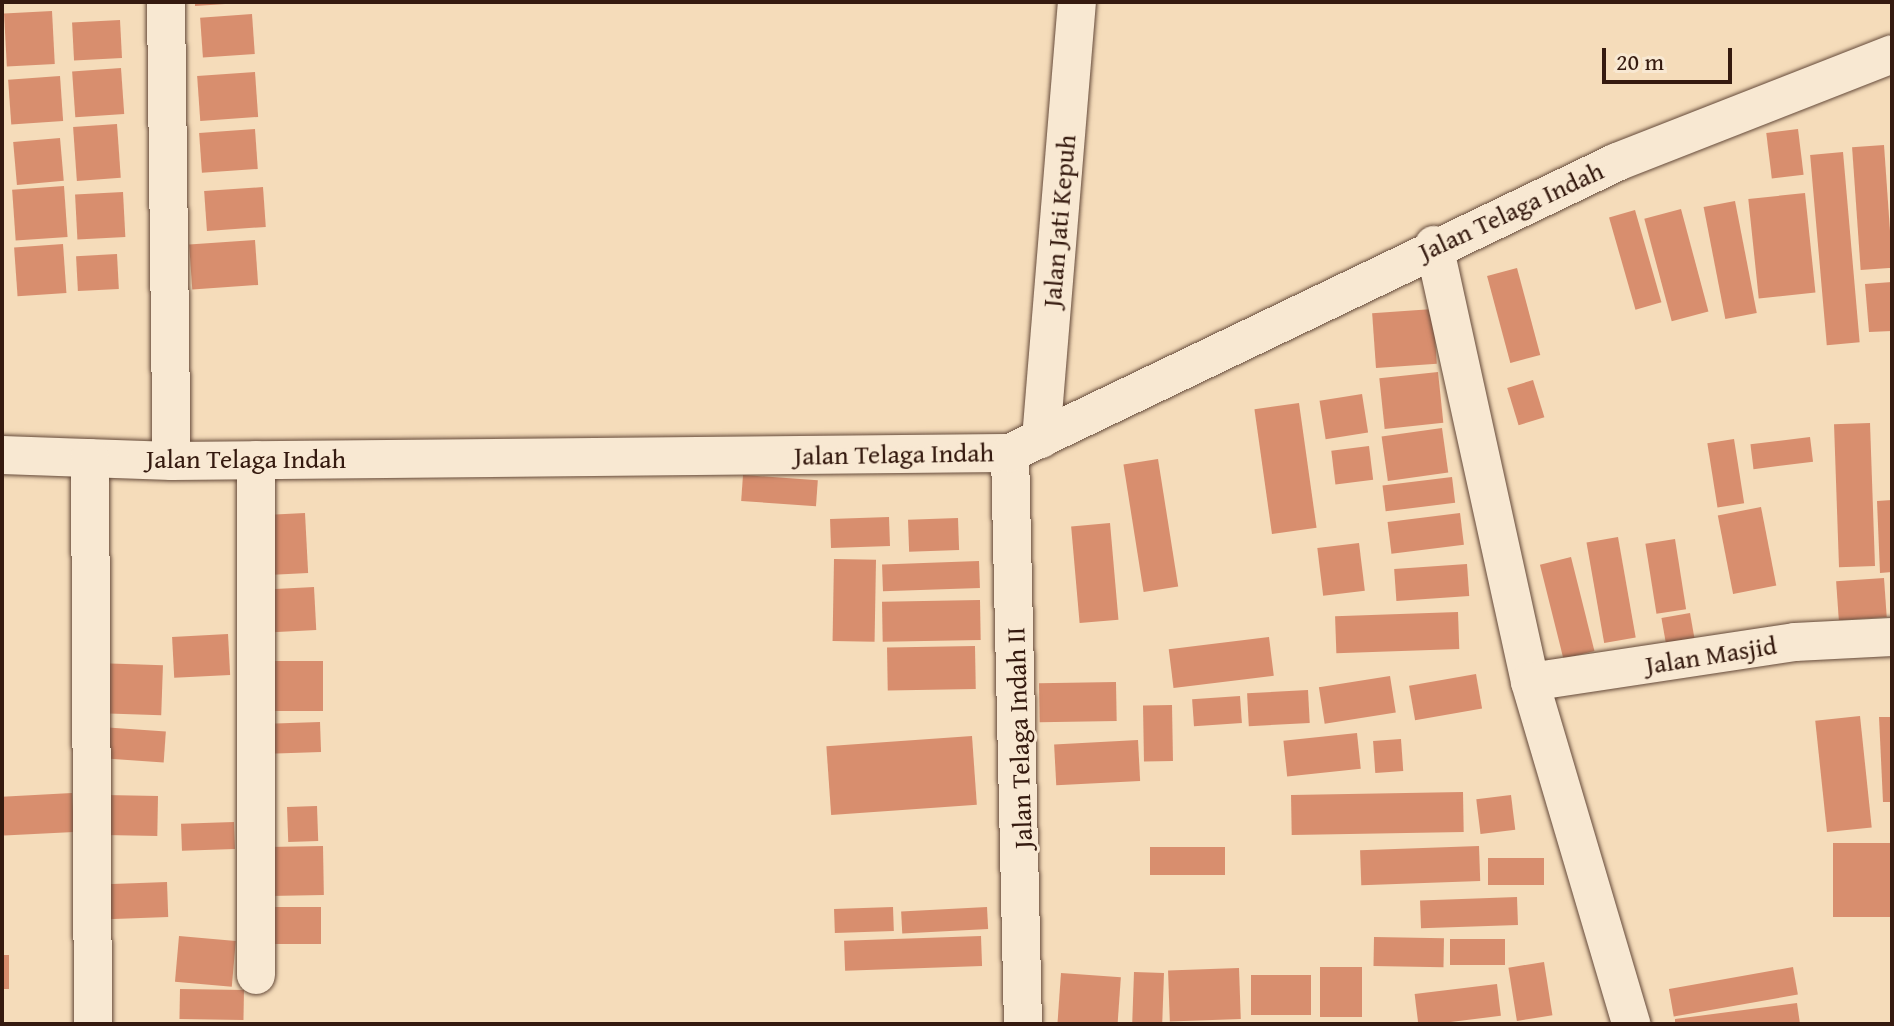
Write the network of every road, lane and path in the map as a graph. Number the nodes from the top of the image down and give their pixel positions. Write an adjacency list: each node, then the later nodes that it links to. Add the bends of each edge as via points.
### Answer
1 (166, 2): 8 (street)
2 (1077, 2): 5 (street, Jalan Jati Kepuh)
3 (1892, 54): 4 (street, Jalan Telaga Indah, via 1617,162)
4 (1434, 245): 5 (street, Jalan Telaga Indah); 11 (street)
5 (1026, 446): 9 (street, Jalan Telaga Indah); 14 (street, Jalan Telaga Indah II)
6 (2, 455): 7 (street, Jalan Telaga Indah)
7 (90, 458): 8 (street, Jalan Telaga Indah); 13 (street)
8 (172, 461): 9 (street, Jalan Telaga Indah)
9 (255, 478): 12 (street)
10 (1892, 637): 11 (street, Jalan Masjid, via 1795,642)
11 (1530, 682): 15 (street)
12 (256, 975)
13 (93, 1024)
14 (1023, 1024)
15 (1631, 1024)

